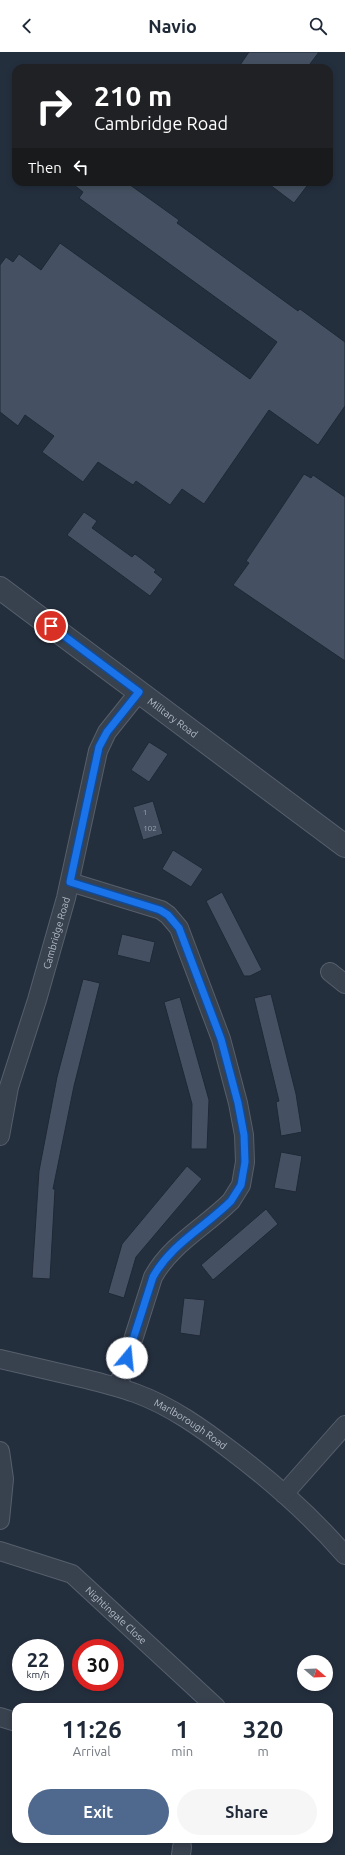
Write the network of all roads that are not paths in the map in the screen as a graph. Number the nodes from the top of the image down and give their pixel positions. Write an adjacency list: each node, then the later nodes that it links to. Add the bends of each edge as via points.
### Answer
1 (0, 588): 2 (street, Military Road)
2 (139, 692): 3 (street, Military Road); 4 (street, Cambridge Road, via 107,732 99,747)
3 (345, 846)
4 (70, 882): 7 (street, Cambridge Road, via 37,1000 9,1087); 9 (street, via 160,910 179,928 221,1039 234,1085 245,1148 244,1174 231,1201 170,1253 158,1267)
5 (330, 972): 6 (street)
6 (345, 984)
7 (0, 1136)
8 (0, 1359): 9 (street, Marlborough Road)
9 (118, 1387): 12 (street, Marlborough Road, via 146,1397 192,1423 250,1465)
10 (345, 1425): 12 (street)
11 (0, 1452): 13 (street, via 4,1479)
12 (284, 1494): 15 (street, Marlborough Road)
13 (0, 1520)
14 (0, 1551): 16 (street, Nightingale Close, via 72,1574)
15 (345, 1555)
16 (212, 1703)
17 (0, 1717): 18 (street)
18 (12, 1721)

